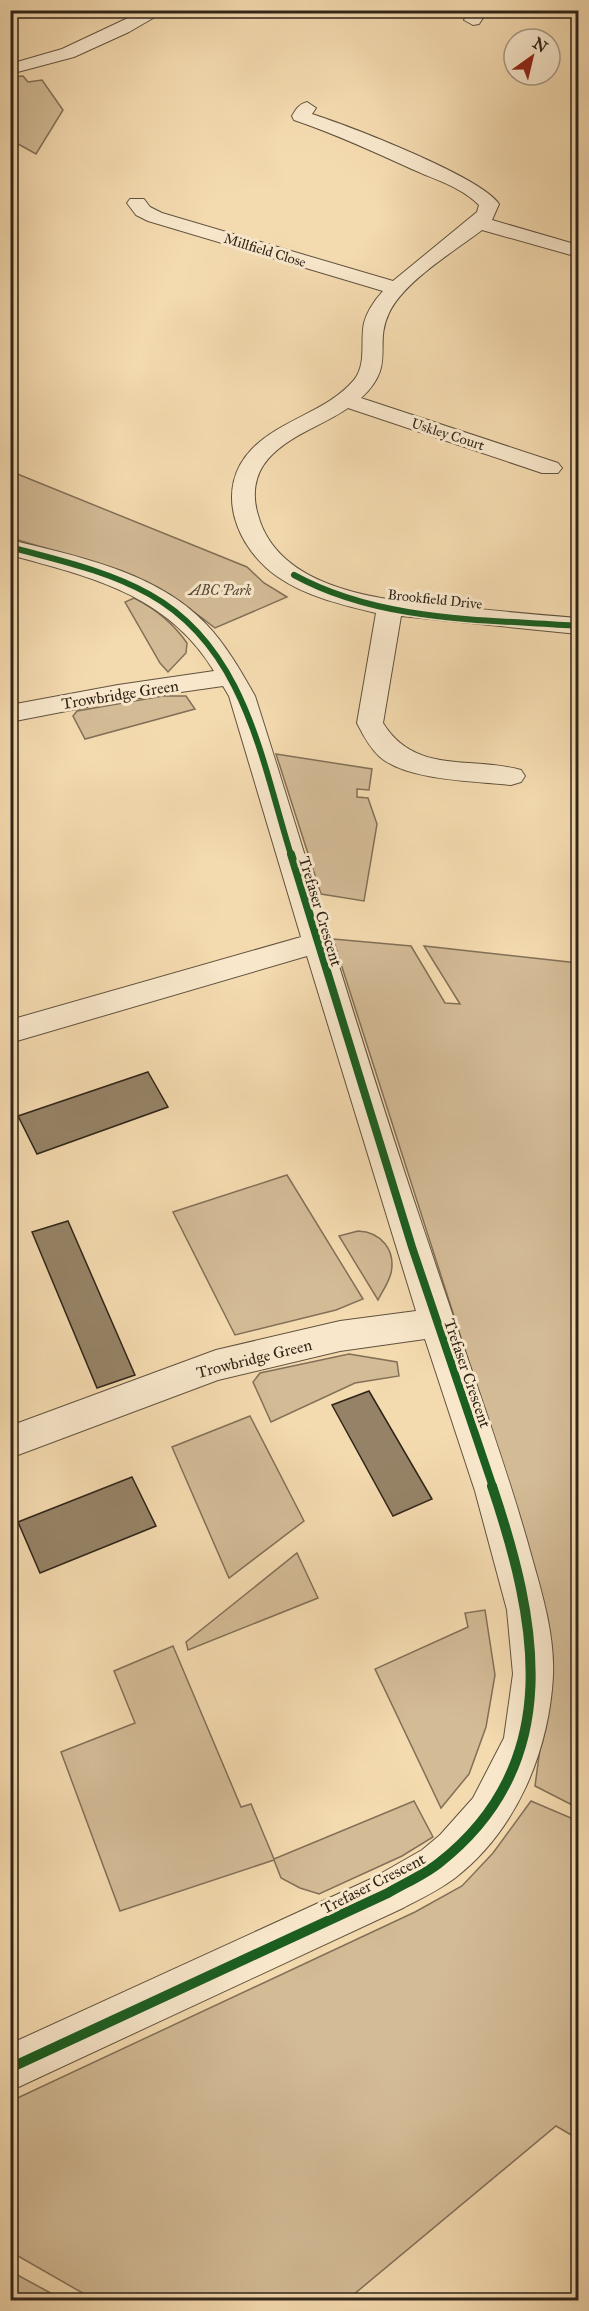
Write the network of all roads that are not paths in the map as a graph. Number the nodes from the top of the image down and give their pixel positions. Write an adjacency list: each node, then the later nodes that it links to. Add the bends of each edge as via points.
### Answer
1 (159, 10): 2 (street, via 62,57)
2 (10, 69)
3 (307, 108): 5 (street, via 301,116 333,126 482,196 489,204)
4 (138, 203): 7 (street, Millfield Close, via 155,217)
5 (479, 223): 6 (street); 7 (street, Brookfield Drive)
6 (579, 251)
7 (396, 289): 8 (street, Brookfield Drive, via 372,327 372,371)
8 (346, 400): 9 (street, Uskley Court); 11 (street, Brookfield Drive, via 259,456 245,482 242,508 252,534 269,556 294,575 322,590)
9 (550, 468)
10 (10, 547): 13 (street, Trefaser Crescent, via 130,584 162,602 203,637)
11 (390, 609): 12 (street, Brookfield Drive); 15 (street, via 370,723 378,736 392,753 413,764)
12 (579, 626)
13 (231, 677): 14 (street, Trowbridge Green); 16 (street, Trefaser Crescent, via 249,715)
14 (10, 714)
15 (511, 776)
16 (317, 943): 17 (street); 18 (street, Trefaser Crescent)
17 (10, 1032)
18 (436, 1323): 19 (street, Trowbridge Green, via 340,1336 216,1365); 20 (street, Trefaser Crescent, via 494,1491 527,1610 533,1674 525,1738 488,1813 455,1850 408,1882)
19 (10, 1442)
20 (10, 2068)

